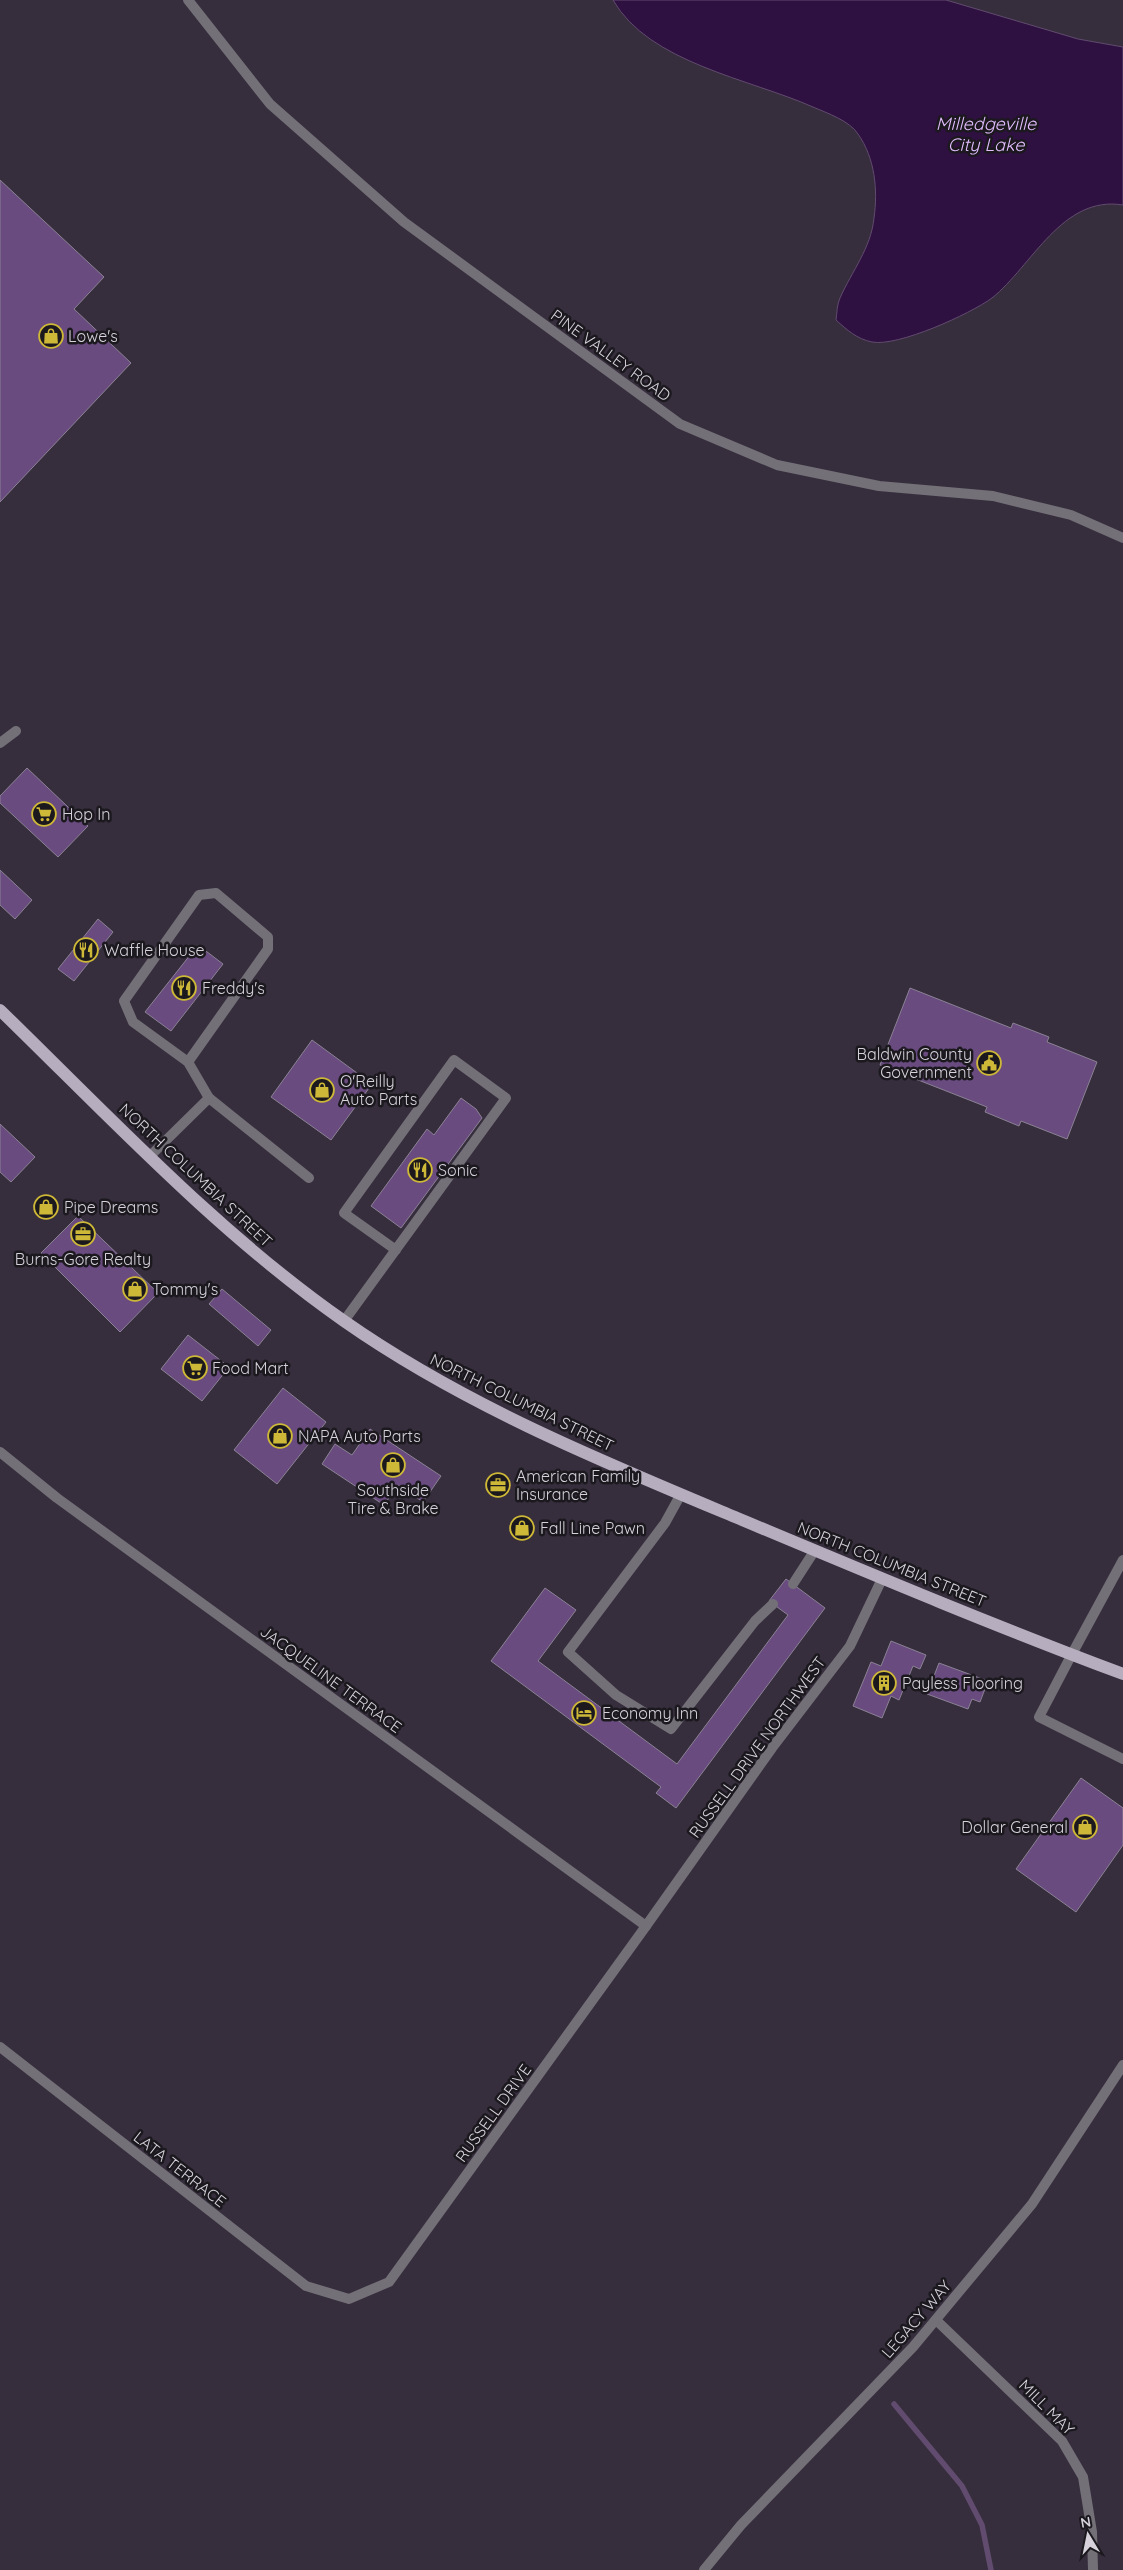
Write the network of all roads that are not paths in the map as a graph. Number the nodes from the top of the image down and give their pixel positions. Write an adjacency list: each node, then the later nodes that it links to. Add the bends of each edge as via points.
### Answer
1 (188, 0): 2 (street, PINE VALLEY ROAD, via 270,104 404,222 680,424 777,465 879,486 993,496 1071,514)
2 (1123, 538)
3 (16, 731): 4 (street)
4 (0, 743)
5 (0, 1010): 8 (main road, NORTH COLUMBIA STREET)
6 (188, 1062): 6 (street, via 268,949 268,938 216,893 199,895 124,1001 133,1022); 7 (street)
7 (209, 1098): 8 (street); 9 (street)
8 (150, 1156): 11 (main road, NORTH COLUMBIA STREET, via 263,1259)
9 (309, 1178)
10 (396, 1250): 10 (street, via 506,1098 454,1060 344,1213); 11 (street)
11 (344, 1321): 13 (main road, NORTH COLUMBIA STREET, via 440,1382 590,1456)
12 (0, 1452): 22 (street, JACQUELINE TERRACE, via 57,1498)
13 (681, 1494): 14 (main road, NORTH COLUMBIA STREET); 18 (street, via 665,1523 568,1652 616,1695 671,1729 755,1621)
14 (815, 1550): 16 (main road, NORTH COLUMBIA STREET); 17 (street)
15 (1123, 1560): 19 (street)
16 (882, 1579): 19 (main road, NORTH COLUMBIA STREET); 22 (street, RUSSELL DRIVE NORTHWEST, via 850,1646 772,1748)
17 (793, 1584)
18 (774, 1604)
19 (1072, 1654): 20 (main road, NORTH COLUMBIA STREET); 21 (street, via 1039,1717)
20 (1123, 1674)
21 (1123, 1759)
22 (646, 1926): 25 (street, RUSSELL DRIVE, via 389,2282)
23 (0, 2047): 25 (street, LATA TERRACE, via 306,2286)
24 (1123, 2065): 26 (street, LEGACY WAY, via 1032,2204)
25 (349, 2299)
26 (936, 2320): 27 (street, LEGACY WAY, via 741,2526); 28 (street, MILL MAY, via 1062,2440 1083,2476 1092,2532)
27 (704, 2570)
28 (1093, 2570)

